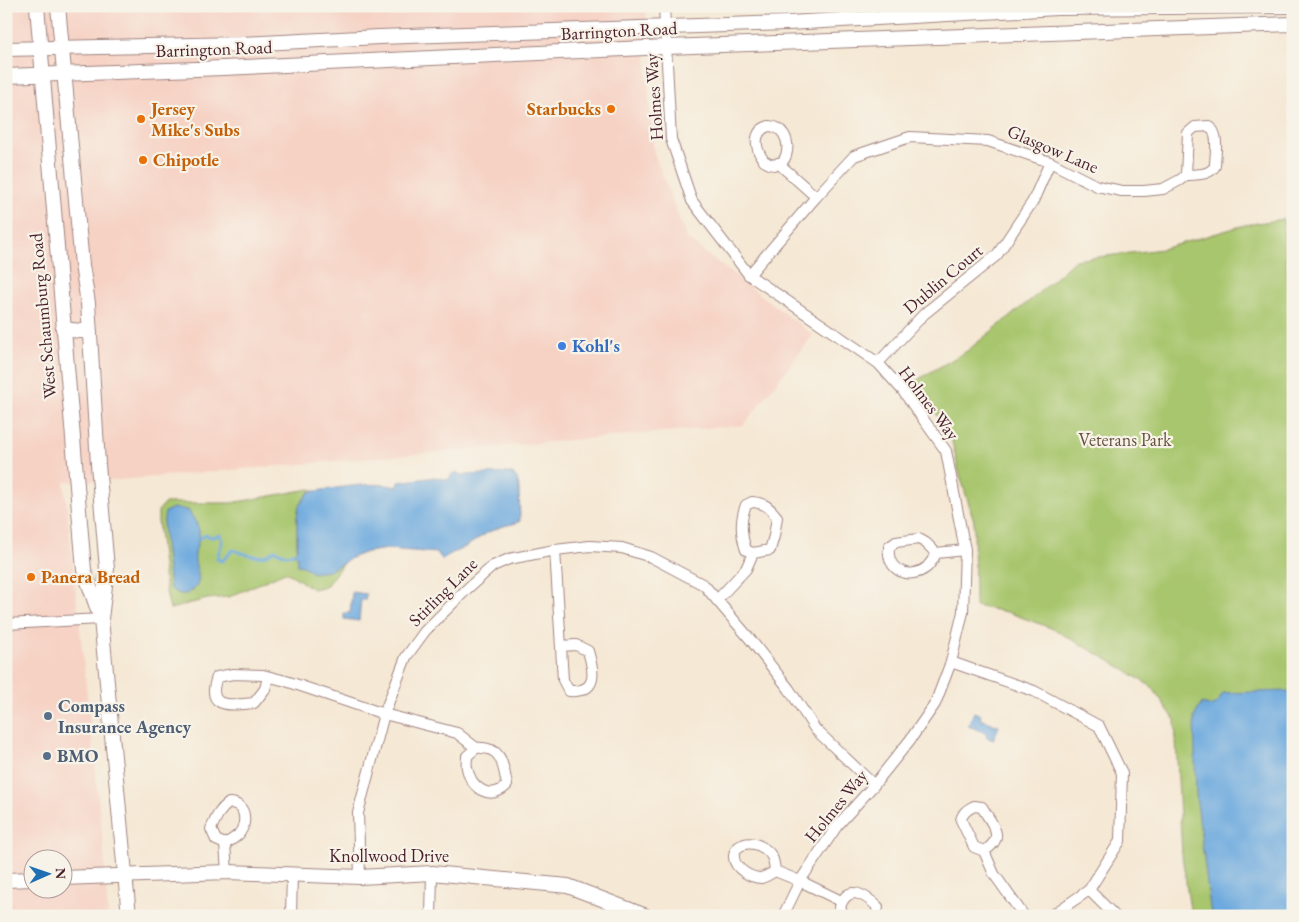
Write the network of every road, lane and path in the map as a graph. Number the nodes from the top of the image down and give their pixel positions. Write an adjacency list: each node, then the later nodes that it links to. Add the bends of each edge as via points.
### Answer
1 (37, 6): 10 (main road, West Schaumburg Road)
2 (58, 6): 11 (main road, West Schaumburg Road)
3 (664, 6): 7 (street, Holmes Way)
4 (1253, 6): 5 (main road, Barrington Road); 7 (main road, Barrington Road, via 1049,8 788,23); 8 (street)
5 (1290, 6)
6 (1293, 24): 8 (main road, Barrington Road)
7 (665, 26): 9 (street, Holmes Way); 11 (main road, Barrington Road, via 241,44)
8 (1254, 26): 9 (main road, Barrington Road)
9 (666, 47): 14 (main road, Barrington Road); 20 (street, Holmes Way, via 671,139 692,201)
10 (40, 48): 11 (main road, Barrington Road); 12 (main road, Barrington Road); 13 (main road, West Schaumburg Road)
11 (63, 48): 14 (main road, West Schaumburg Road)
12 (6, 49)
13 (42, 74): 14 (main road, Barrington Road); 15 (main road, Barrington Road); 21 (main road, West Schaumburg Road)
14 (64, 74): 22 (main road, West Schaumburg Road)
15 (6, 76)
16 (1050, 162): 18 (street, Glasgow Lane, via 1097,186 1122,191 1163,188); 19 (street, Glasgow Lane, via 988,140 910,137 854,156); 23 (street, Dublin Court, via 1033,201 998,255 924,314)
17 (778, 163): 19 (street)
18 (1186, 175): 18 (street, Glasgow Lane, via 1208,172 1215,166 1216,136 1209,126 1194,126 1188,132)
19 (816, 197): 20 (street, Glasgow Lane)
20 (749, 276): 23 (street, Holmes Way)
21 (63, 330): 22 (main road); 29 (main road, West Schaumburg Road, via 84,570)
22 (90, 332): 29 (main road, West Schaumburg Road, via 107,569)
23 (878, 363): 25 (street, Holmes Way, via 903,391 946,451)
24 (556, 550): 28 (street, Stirling Lane, via 590,546 622,548 651,556 704,585); 31 (street); 34 (street, Stirling Lane, via 509,559 492,566 468,588 416,642 403,664)
25 (965, 550): 27 (street); 32 (street, Holmes Way, via 963,612)
26 (753, 553): 26 (street, via 770,550 777,517 769,507 752,502 746,505 742,514 742,525 746,550); 28 (street, via 746,568)
27 (936, 554): 27 (street, via 919,539 896,542 889,547 888,557 895,569 916,573 926,568)
28 (717, 600): 36 (street, Stirling Lane, via 815,728)
29 (101, 619): 30 (street); 43 (main road, West Schaumburg Road)
30 (6, 624)
31 (561, 646): 31 (street, via 563,680 570,691 587,688 593,680 588,651 576,645)
32 (951, 662): 36 (street, Holmes Way, via 935,704); 49 (street, via 1034,691 1099,726 1122,772 1120,841)
33 (268, 677): 33 (street, via 233,674 217,677 213,695 222,704 254,703 265,689); 34 (street)
34 (384, 714): 35 (street, via 457,733); 44 (street, Stirling Lane, via 358,813)
35 (476, 748): 35 (street, via 467,756 471,777 483,791 490,794 501,791 506,786 505,776 495,751 486,747)
36 (874, 785): 48 (street, Holmes Way, via 837,826)
37 (225, 844): 40 (street)
38 (984, 851): 59 (street, via 994,874)
39 (775, 871): 48 (street)
40 (227, 872): 42 (main road, Knollwood Drive); 43 (main road, Knollwood Drive)
41 (432, 873): 44 (main road, Knollwood Drive); 51 (main road, Knollwood Drive, via 568,886); 54 (street)
42 (292, 874): 44 (main road, Knollwood Drive); 53 (street)
43 (125, 876): 45 (main road, Knollwood Drive); 52 (main road, West Schaumburg Road)
44 (360, 877)
45 (72, 878)
46 (22, 879): 47 (main road)
47 (6, 880)
48 (800, 880): 50 (street); 56 (street, Holmes Way)
49 (1089, 890): 60 (street); 61 (street)
50 (842, 901): 57 (street, via 840,907); 58 (street, via 848,894 862,895 878,907)
51 (620, 911): 55 (main road, Knollwood Drive)
52 (129, 916)
53 (291, 916)
54 (431, 916)
55 (646, 916)
56 (783, 916)
57 (844, 916)
58 (876, 916)
59 (1024, 916)
60 (1051, 916)
61 (1115, 916)

